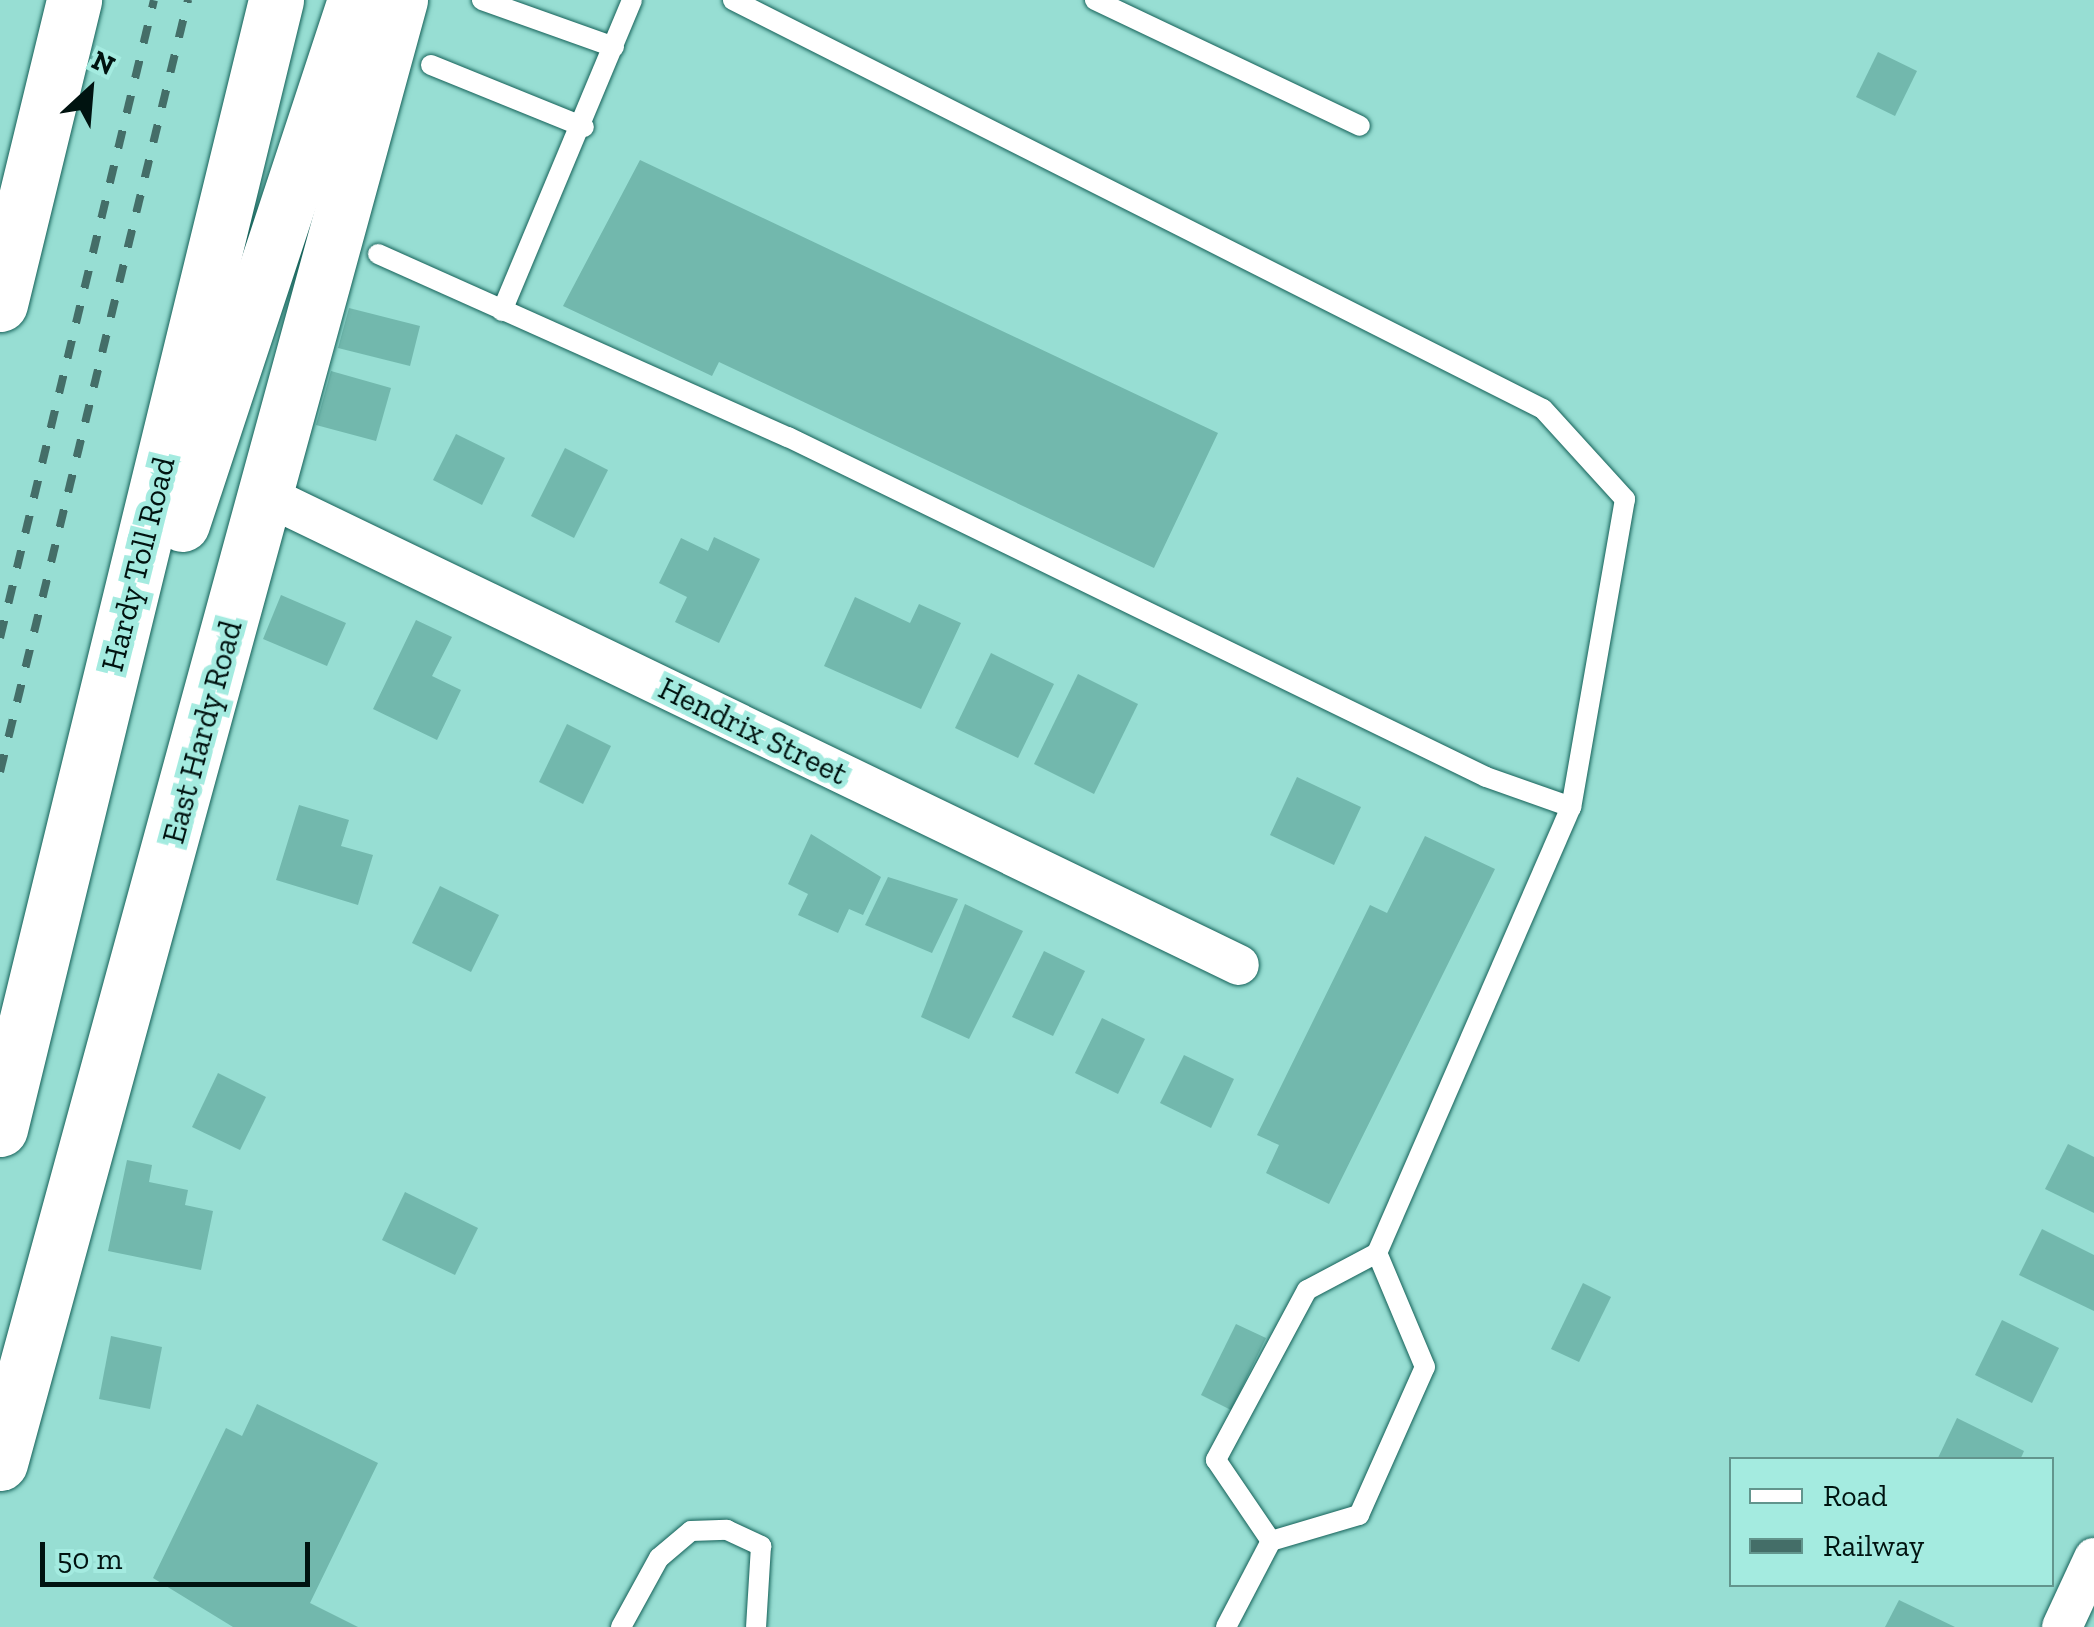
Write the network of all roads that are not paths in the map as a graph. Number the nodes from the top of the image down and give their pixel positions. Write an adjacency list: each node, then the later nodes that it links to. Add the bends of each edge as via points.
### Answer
1 (74, 0): 14 (main road)
2 (276, 0): 18 (main road, Hardy Toll Road)
3 (355, 0): 18 (main road)
4 (400, 0): 16 (main road, East Hardy Road)
5 (482, 0): 9 (lane)
6 (632, 0): 9 (lane)
7 (732, 0): 17 (lane, via 1543,409 1624,499)
8 (1095, 0): 11 (lane)
9 (614, 47): 12 (lane)
10 (432, 65): 12 (lane)
11 (1360, 126)
12 (584, 127): 15 (lane)
13 (378, 254): 15 (lane)
14 (0, 304)
15 (502, 312): 17 (lane, via 806,445 1486,777)
16 (267, 496): 19 (street, Hendrix Street); 22 (main road, East Hardy Road)
17 (1571, 807): 21 (lane)
18 (44, 950): 20 (main road, Hardy Toll Road)
19 (1239, 966)
20 (0, 1129)
21 (1377, 1252): 23 (lane, via 1308,1290 1216,1460); 23 (lane, via 1425,1367 1359,1515)
22 (0, 1463)
23 (1271, 1541): 27 (lane)
24 (2094, 1558): 28 (street)
25 (621, 1627): 26 (lane, via 659,1558 690,1531 726,1530 761,1546)
26 (756, 1627)
27 (1226, 1627)
28 (2062, 1627)

